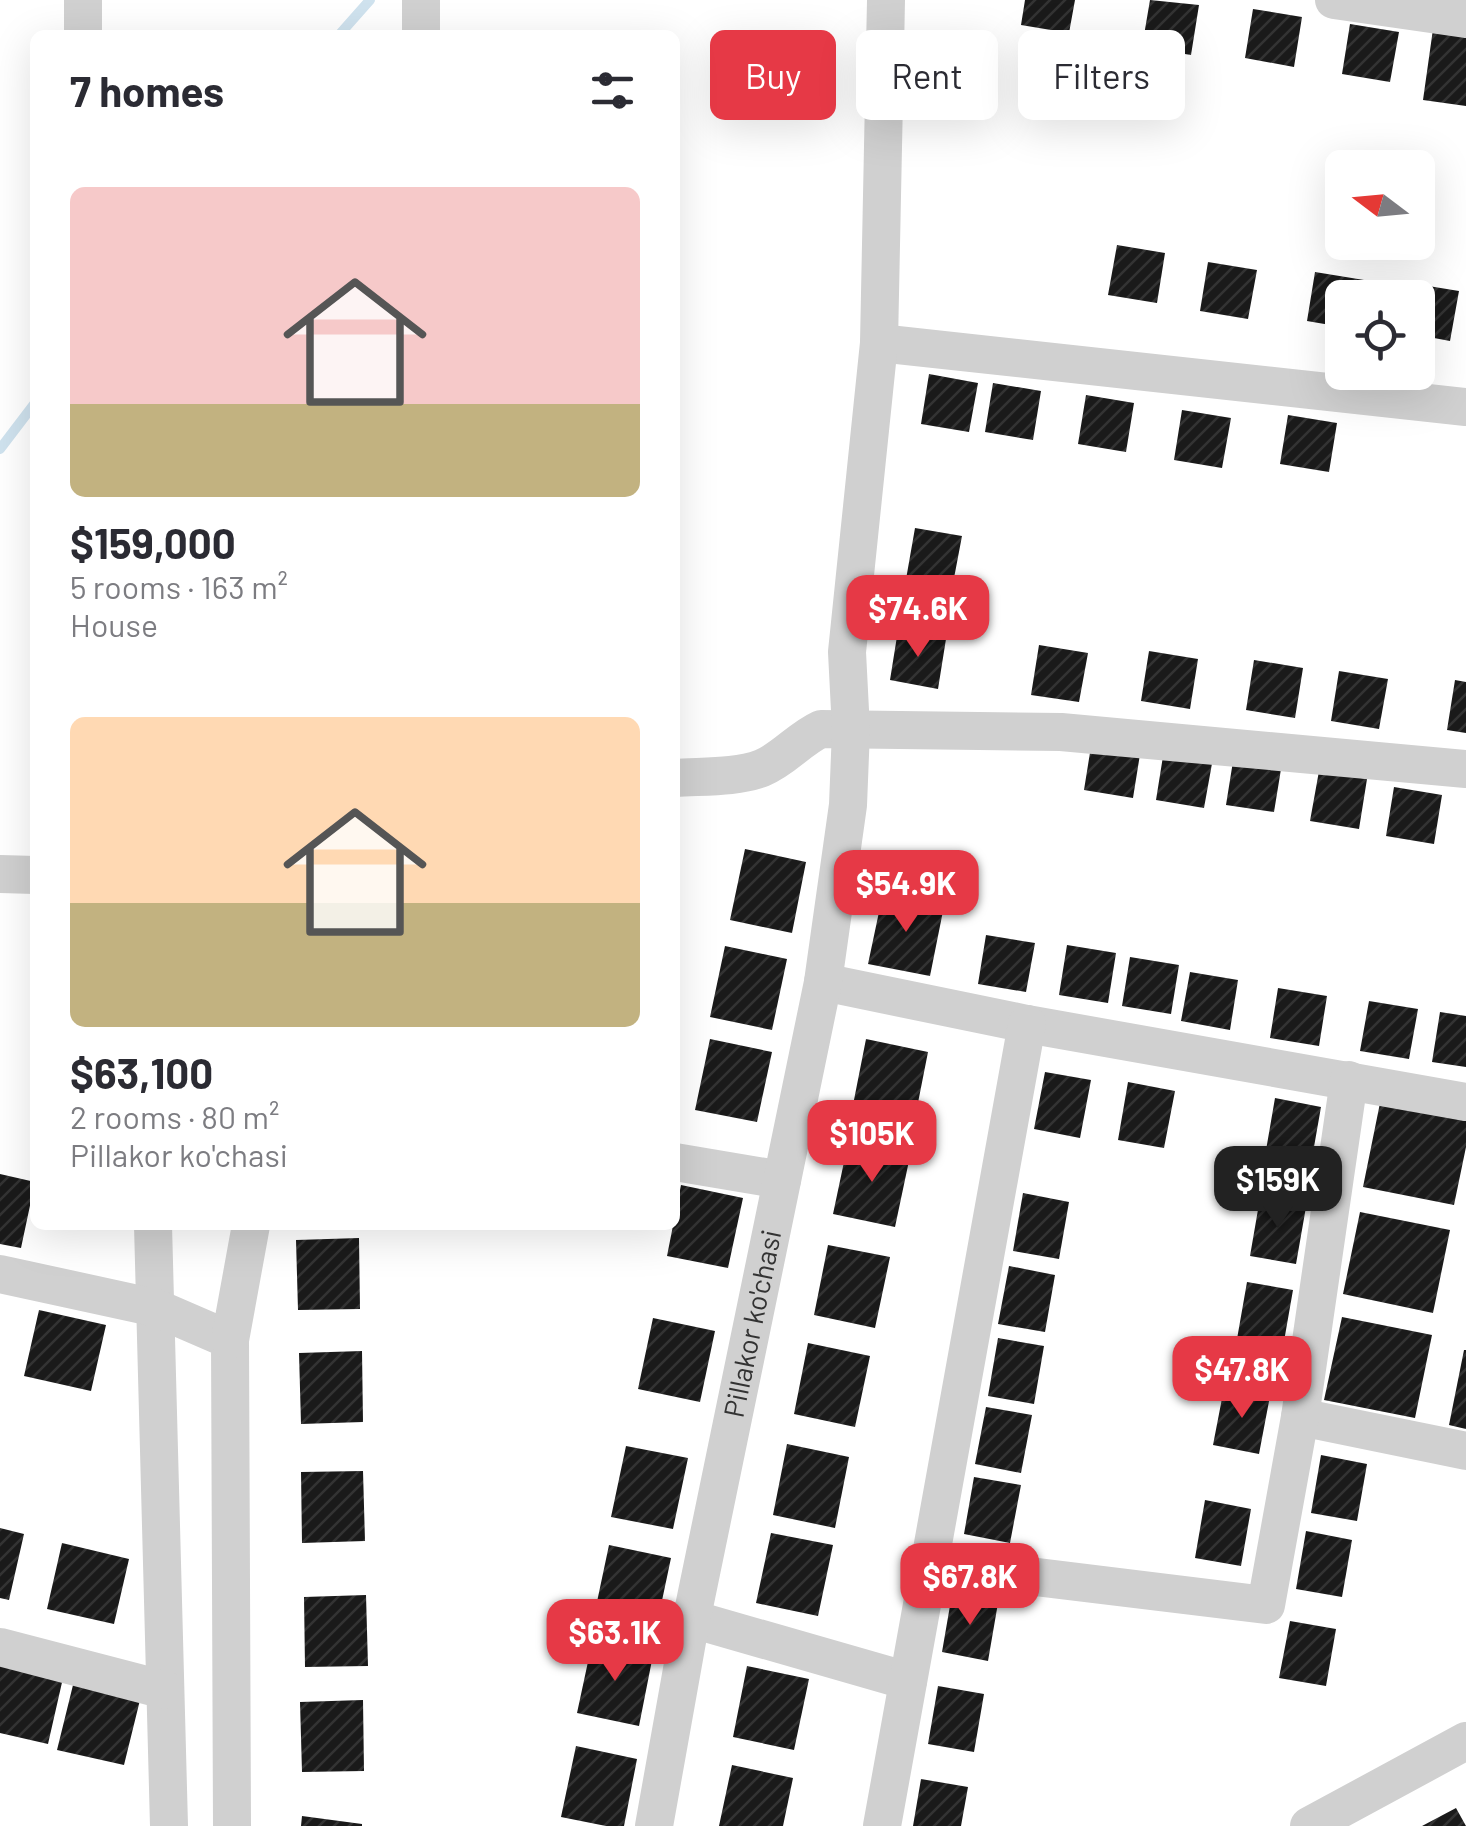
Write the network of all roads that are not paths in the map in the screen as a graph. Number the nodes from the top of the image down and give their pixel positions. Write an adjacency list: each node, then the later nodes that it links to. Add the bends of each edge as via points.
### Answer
1 (83, 0): 6 (street)
2 (421, 0): 7 (street)
3 (886, 0): 8 (street, Pillakor ko'chasi)
4 (1334, 0): 5 (street)
5 (1466, 19)
6 (83, 30)
7 (420, 30)
8 (879, 343): 9 (street); 10 (street, Pillakor ko'chasi, via 846,652)
9 (1466, 407)
10 (851, 730): 11 (street, via 1062,732); 12 (street, via 801,738 762,768); 15 (street, Pillakor ko'chasi, via 848,805)
11 (1466, 769)
12 (680, 778)
13 (0, 874): 14 (street)
14 (30, 875)
15 (823, 982): 16 (street); 20 (street, Pillakor ko'chasi)
16 (1028, 1024): 17 (street); 28 (street)
17 (1349, 1080): 18 (street); 26 (street)
18 (1466, 1102)
19 (680, 1163): 20 (street)
20 (782, 1180): 29 (street, Pillakor ko'chasi)
21 (153, 1230): 24 (street)
22 (250, 1230): 25 (street)
23 (0, 1274): 24 (street)
24 (156, 1308): 25 (street); 32 (street)
25 (230, 1340): 36 (street)
26 (1300, 1416): 27 (street); 28 (street, via 1266,1605)
27 (1466, 1452)
28 (930, 1564): 31 (street)
29 (692, 1619): 31 (street); 37 (street, Pillakor ko'chasi)
30 (0, 1647): 32 (street)
31 (908, 1680): 38 (street)
32 (165, 1690): 35 (street)
33 (1466, 1740): 34 (street)
34 (1357, 1816): 39 (street)
35 (170, 1826)
36 (232, 1826)
37 (654, 1826)
38 (882, 1826)
39 (1309, 1826)

